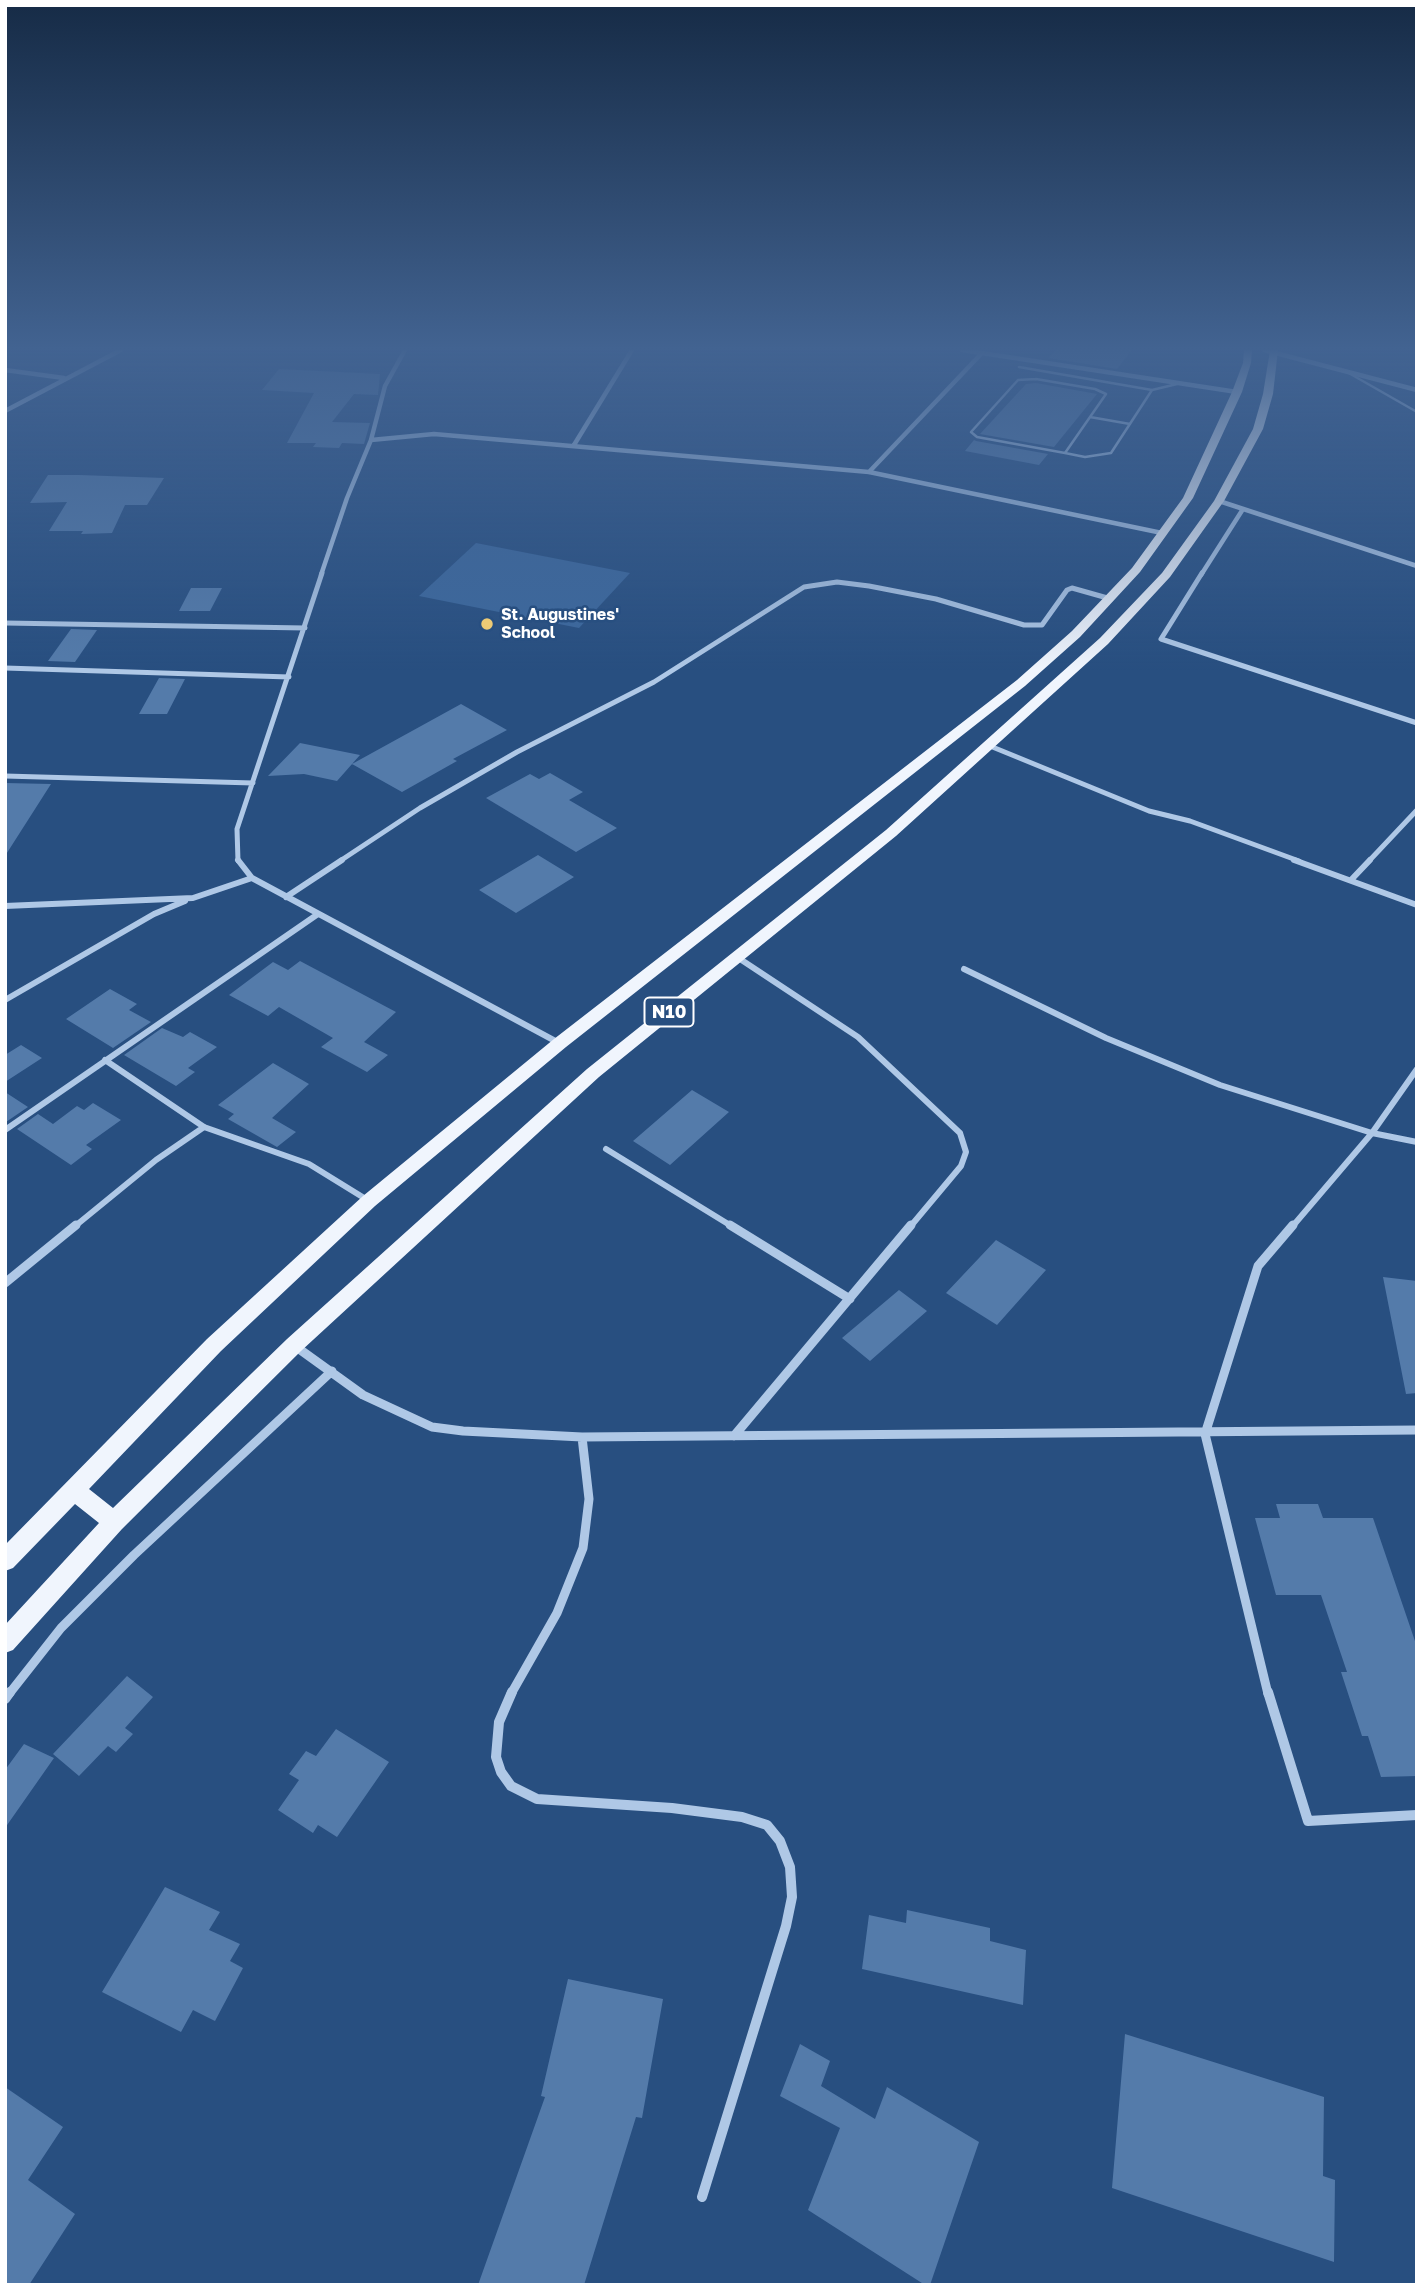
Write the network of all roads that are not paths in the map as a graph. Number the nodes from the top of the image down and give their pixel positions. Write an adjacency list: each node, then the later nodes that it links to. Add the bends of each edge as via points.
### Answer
1 (364, 457): 13 (street)
2 (704, 457): 6 (street)
3 (883, 457): 6 (street)
4 (1207, 457): 9 (main road, N10, via 1188,498)
5 (1243, 457): 7 (main road, N10)
6 (869, 472): 9 (street)
7 (1219, 501): 8 (street); 17 (main road, N10, via 1147,596)
8 (1243, 509): 10 (street); 16 (street, via 1161,639)
9 (1163, 533): 11 (main road, N10)
10 (1417, 566)
11 (1111, 599): 23 (street, via 1072,588 1042,625 1024,625 936,599 869,586 837,582 804,587 654,682 420,807); 31 (main road, N10, via 1021,683)
12 (5, 623): 13 (street)
13 (305, 628): 15 (street)
14 (5, 668): 15 (street)
15 (289, 677): 19 (street)
16 (1417, 723)
17 (989, 746): 22 (street, via 1149,811 1190,821); 28 (main road, N10, via 891,834)
18 (5, 776): 19 (street)
19 (253, 783): 21 (street, via 237,829 236,848 238,862)
20 (1417, 810): 22 (street)
21 (252, 878): 23 (street); 24 (street)
22 (1351, 880): 25 (street)
23 (286, 897): 27 (street)
24 (193, 898): 26 (street); 30 (street, via 155,914)
25 (1417, 905)
26 (5, 906)
27 (318, 914): 31 (street); 32 (street)
28 (737, 957): 41 (street, via 858,1037 960,1133 966,1152 961,1166); 42 (main road, N10, via 593,1073)
29 (964, 969): 36 (street, via 1106,1038 1220,1085)
30 (5, 1000)
31 (560, 1044): 39 (main road, N10)
32 (105, 1060): 34 (street); 35 (street)
33 (1417, 1069): 36 (street)
34 (204, 1127): 39 (street, via 310,1164); 40 (street, via 156,1160)
35 (5, 1130)
36 (1372, 1133): 37 (street); 45 (street, via 1258,1266)
37 (1417, 1142)
38 (606, 1149): 41 (street)
39 (369, 1202): 48 (main road, N10, via 214,1345)
40 (5, 1283)
41 (850, 1299): 46 (street)
42 (294, 1345): 43 (street); 49 (main road, N10)
43 (332, 1371): 47 (street, via 363,1395 432,1427); 52 (street, via 61,1628)
44 (1417, 1430): 45 (street)
45 (1205, 1434): 46 (street); 53 (street, via 1258,1661 1308,1821)
46 (734, 1436): 47 (street)
47 (582, 1437): 54 (street, via 589,1499 583,1548 557,1613 499,1722 496,1757 501,1772 511,1786 537,1799 672,1808 767,1825 780,1841 790,1867 792,1897 786,1926)
48 (74, 1490): 49 (main road); 50 (main road, N10)
49 (114, 1522): 51 (main road, N10)
50 (5, 1561)
51 (5, 1642)
52 (5, 1699)
53 (1417, 1815)
54 (702, 2197)

